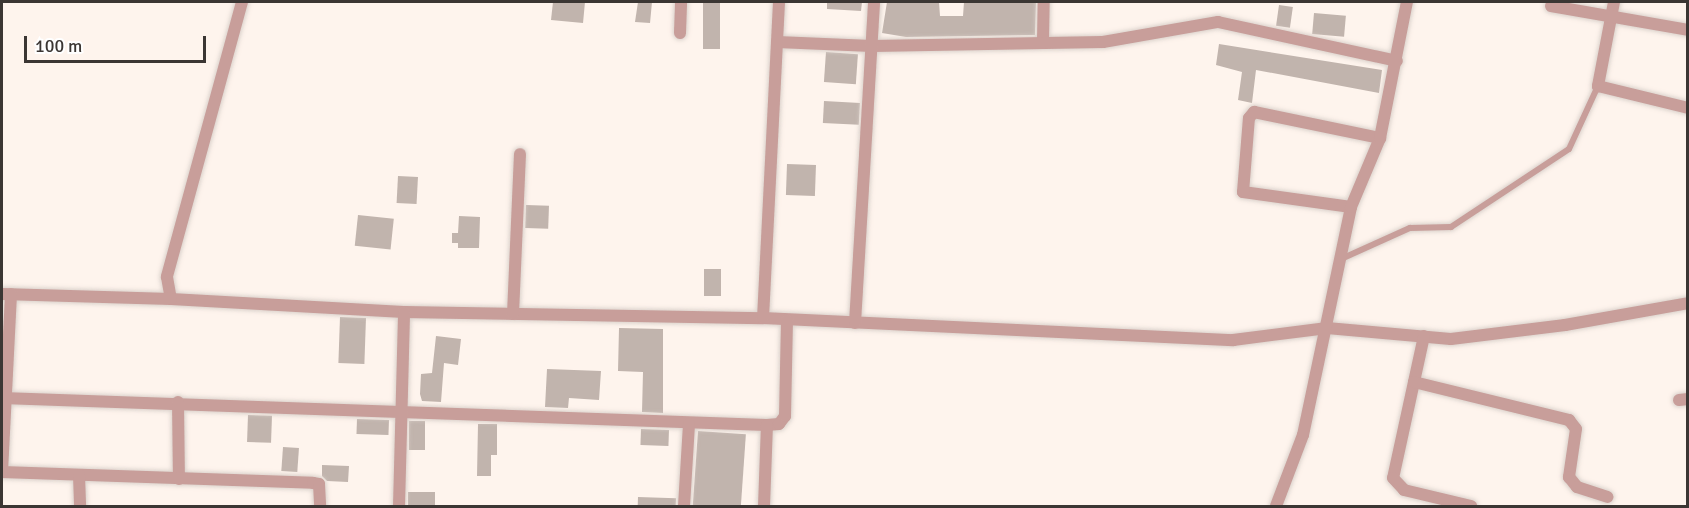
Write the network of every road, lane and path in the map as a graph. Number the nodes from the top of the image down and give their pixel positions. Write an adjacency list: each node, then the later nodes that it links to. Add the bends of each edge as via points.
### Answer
1 (243, 2): 23 (street, via 167,278)
2 (681, 2): 11 (street)
3 (779, 2): 13 (street)
4 (874, 2): 14 (street)
5 (1044, 2): 12 (street)
6 (1407, 2): 15 (street)
7 (1614, 2): 9 (street)
8 (1551, 6): 9 (street)
9 (1611, 16): 10 (street); 16 (street)
10 (1688, 30)
11 (680, 33)
12 (1043, 41): 14 (street); 15 (street, via 1118,41 1218,22)
13 (777, 42): 14 (street); 27 (street)
14 (872, 46): 29 (street)
15 (1398, 61): 18 (street)
16 (1598, 86): 17 (street); 21 (lane, via 1569,149 1451,227 1410,228)
17 (1688, 108)
18 (1380, 138): 20 (street); 20 (street, via 1254,112 1249,118 1243,192)
19 (520, 154): 26 (street)
20 (1351, 207): 21 (street)
21 (1341, 260): 30 (street)
22 (6, 294): 23 (street); 33 (street)
23 (171, 299): 25 (street)
24 (1688, 303): 31 (street, via 1565,325 1451,339)
25 (404, 312): 26 (street); 35 (street)
26 (513, 314): 27 (street)
27 (763, 318): 28 (street)
28 (787, 320): 29 (street); 37 (street, via 785,416 779,424)
29 (855, 323): 30 (street, via 1233,340)
30 (1327, 328): 31 (street); 47 (street, via 1303,435)
31 (1424, 336): 32 (street)
32 (1414, 382): 41 (street, via 1569,420 1576,429 1569,477 1577,487); 48 (street, via 1394,470 1396,485)
33 (4, 398): 34 (street); 38 (street)
34 (178, 402): 35 (street); 40 (street)
35 (403, 413): 36 (street); 44 (street)
36 (689, 424): 37 (street); 45 (street)
37 (767, 425): 46 (street)
38 (2, 472): 39 (street)
39 (79, 475): 40 (street); 42 (street)
40 (178, 478): 43 (street, via 319,484)
41 (1607, 497)
42 (80, 507)
43 (320, 507)
44 (399, 507)
45 (684, 507)
46 (764, 507)
47 (1276, 507)
48 (1471, 507)

